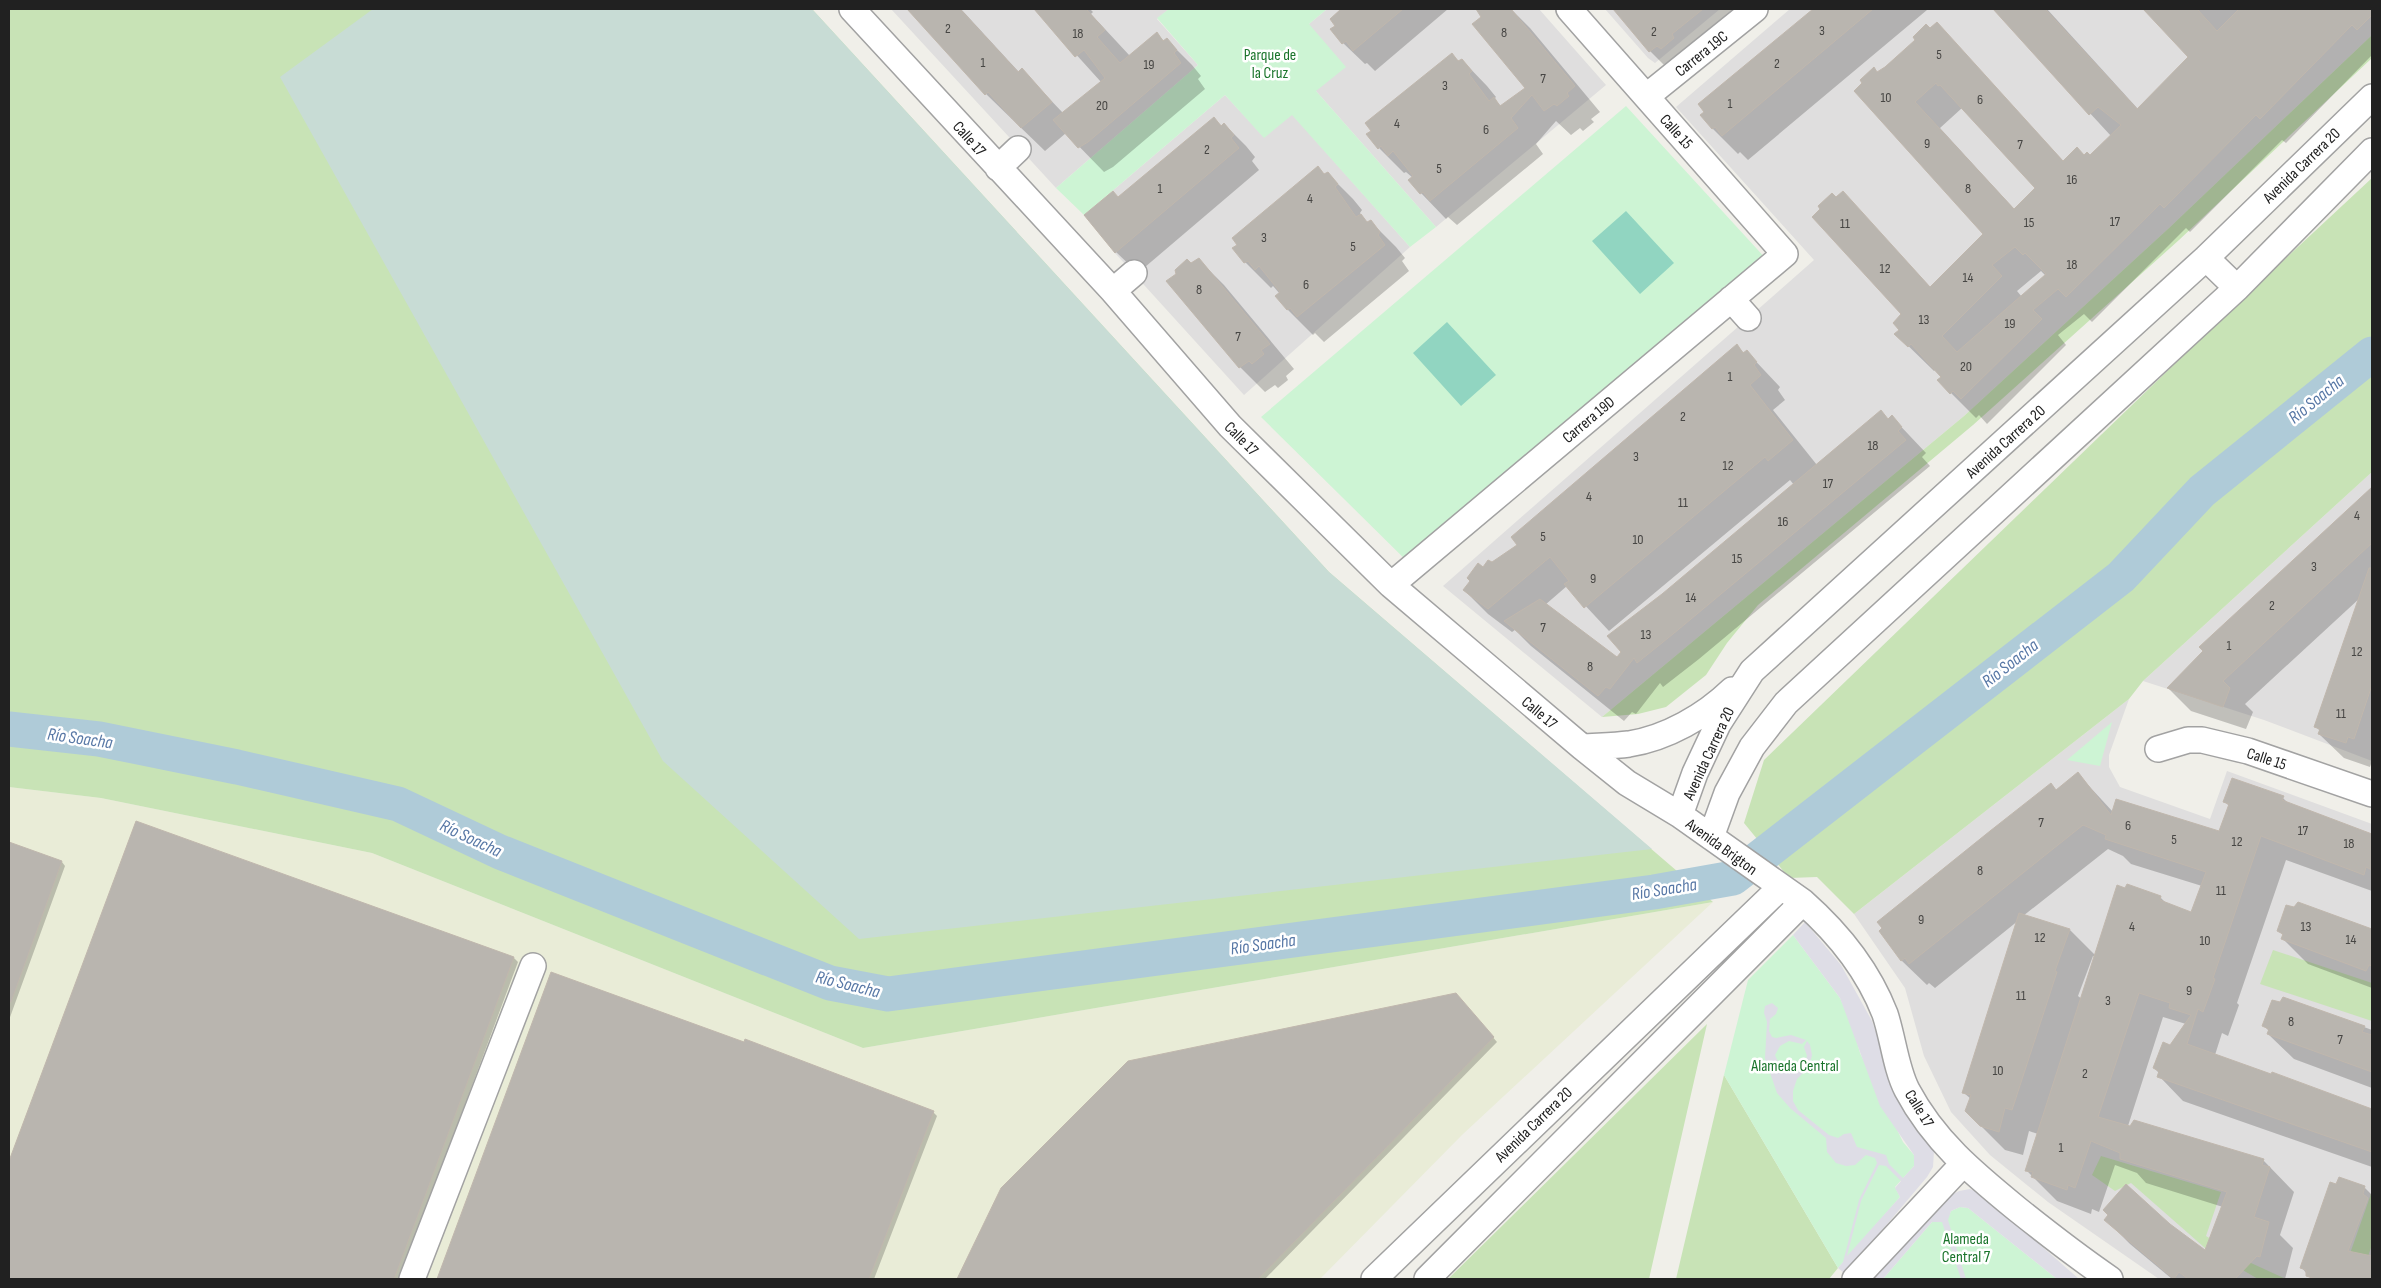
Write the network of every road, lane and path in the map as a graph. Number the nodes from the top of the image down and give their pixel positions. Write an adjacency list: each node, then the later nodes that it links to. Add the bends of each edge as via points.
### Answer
1 (852, 9): 8 (street, Calle 17)
2 (1569, 9): 4 (street, Calle 15)
3 (1754, 9): 4 (street, Carrera 19C)
4 (1647, 96): 9 (street, Calle 15, via 1712,157)
5 (2372, 97): 10 (street, Avenida Carrera 20)
6 (1018, 149): 8 (street)
7 (2372, 151): 12 (street, Avenida Carrera 20)
8 (998, 168): 13 (street, Calle 17)
9 (1785, 254): 14 (street, Carrera 19D)
10 (2206, 258): 12 (street); 17 (street, Avenida Carrera 20)
11 (1134, 273): 13 (street)
12 (2236, 288): 22 (street, Avenida Carrera 20, via 1786,702 1752,746 1727,793)
13 (1113, 291): 16 (street, Calle 17, via 1230,426)
14 (1731, 299): 15 (street); 16 (street, Carrera 19D)
15 (1748, 318)
16 (1391, 585): 18 (street, Calle 17)
17 (1752, 671): 18 (street, via 1717,704 1676,729 1630,744); 21 (street, Avenida Carrera 20, via 1718,724)
18 (1582, 748): 21 (street, Calle 17, via 1628,783)
19 (2158, 749): 20 (street, Calle 15, via 2188,740 2202,740 2248,751)
20 (2372, 794)
21 (1680, 815): 22 (street, Avenida Brigton)
22 (1711, 837): 23 (street, Avenida Brigton)
23 (1773, 882): 24 (street, Calle 17); 28 (street, Avenida Carrera 20)
24 (1803, 902): 26 (street, Calle 17, via 1852,954 1884,1013 1907,1090 1943,1144); 29 (street, Avenida Carrera 20)
25 (533, 966): 27 (street)
26 (1962, 1165): 30 (street); 31 (street, Calle 17)
27 (412, 1279)
28 (1374, 1279)
29 (1427, 1279)
30 (1855, 1279)
31 (2110, 1279)

